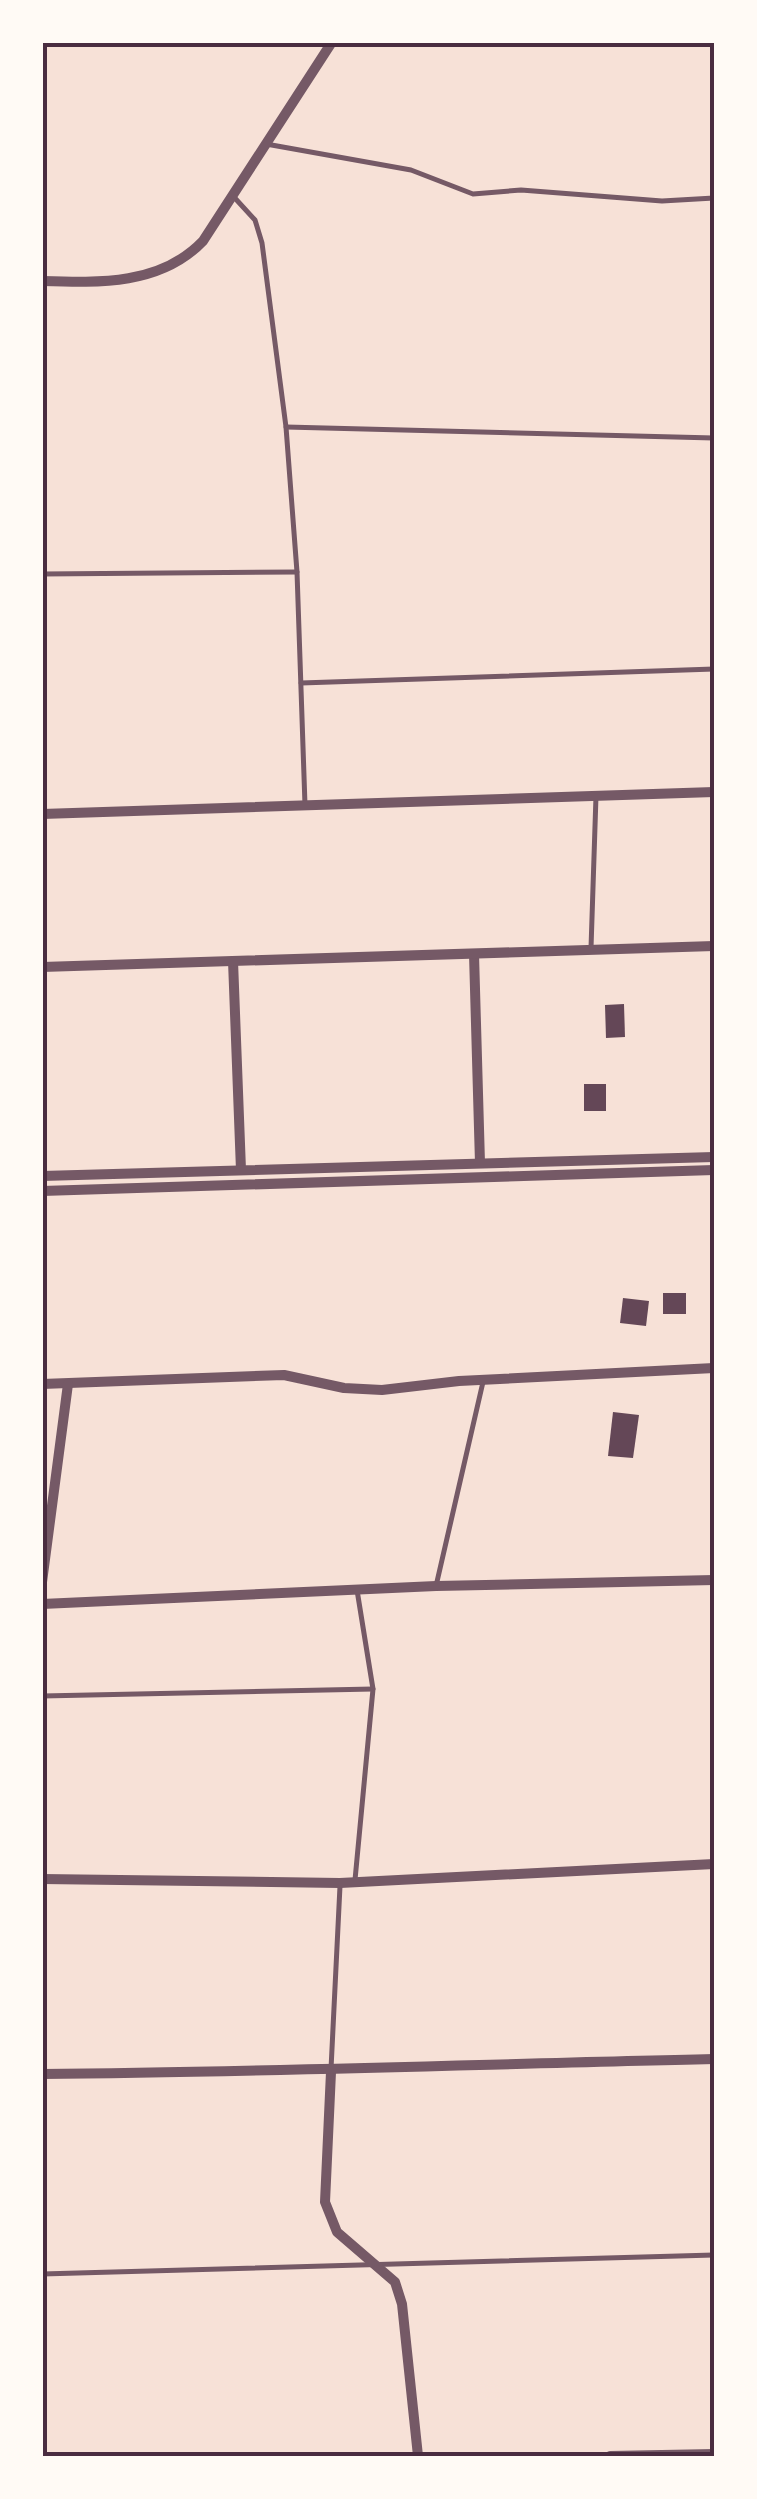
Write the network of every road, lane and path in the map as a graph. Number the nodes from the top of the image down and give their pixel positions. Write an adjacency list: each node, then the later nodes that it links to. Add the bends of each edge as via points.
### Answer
1 (332, 42): 2 (street)
2 (266, 144): 3 (street); 4 (lane, via 411,170 473,194)
3 (233, 196): 5 (street, via 185,260 124,278); 6 (lane, via 255,220 262,243)
4 (714, 198)
5 (42, 281)
6 (286, 428): 7 (lane); 8 (lane)
7 (714, 438)
8 (297, 572): 9 (lane); 11 (lane)
9 (42, 574)
10 (714, 669): 11 (lane)
11 (301, 683): 14 (lane)
12 (714, 792): 13 (street)
13 (596, 796): 14 (street); 17 (lane)
14 (305, 805): 15 (street)
15 (42, 814)
16 (714, 946): 17 (street)
17 (591, 950): 18 (street)
18 (474, 954): 19 (street); 22 (street)
19 (233, 961): 20 (street); 23 (street)
20 (42, 967)
21 (714, 1156): 22 (street)
22 (480, 1164): 23 (street)
23 (241, 1170): 25 (street)
24 (714, 1170): 26 (street)
25 (42, 1176)
26 (42, 1191)
27 (714, 1368): 28 (street)
28 (484, 1380): 30 (street, via 364,1390 284,1375); 33 (lane)
29 (42, 1384): 30 (street)
30 (68, 1384): 32 (street)
31 (714, 1580): 33 (street)
32 (42, 1582)
33 (436, 1586): 34 (street)
34 (357, 1590): 35 (street); 36 (lane)
35 (42, 1604)
36 (372, 1689): 37 (lane); 40 (lane)
37 (42, 1696)
38 (714, 1864): 40 (street)
39 (42, 1879): 41 (street)
40 (355, 1880): 41 (street)
41 (340, 1883): 43 (lane)
42 (714, 2059): 43 (street)
43 (331, 2072): 44 (street); 46 (street, via 325,2202 337,2232)
44 (42, 2074)
45 (714, 2256): 46 (lane)
46 (377, 2265): 47 (lane); 49 (street, via 395,2282 402,2304)
47 (42, 2274)
48 (714, 2454): 50 (street)
49 (418, 2456)
50 (610, 2456)

